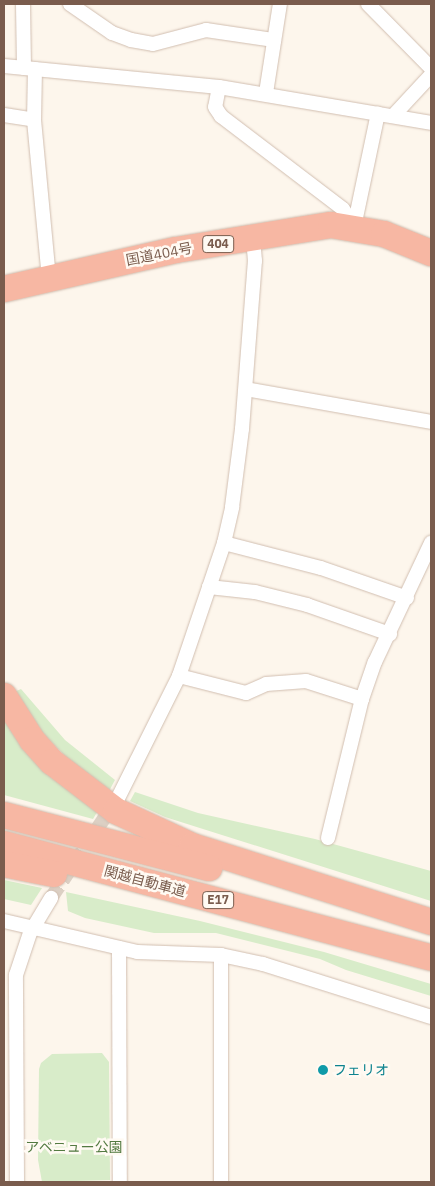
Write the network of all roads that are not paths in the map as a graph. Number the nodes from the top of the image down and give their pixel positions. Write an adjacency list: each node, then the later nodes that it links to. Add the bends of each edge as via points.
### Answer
1 (24, 4): 7 (street)
2 (70, 4): 5 (street, via 112,33 153,44 206,30)
3 (280, 4): 5 (street)
4 (368, 4): 8 (street)
5 (274, 40): 11 (street)
6 (4, 66): 7 (street)
7 (30, 68): 10 (street); 15 (street)
8 (431, 68)
9 (431, 75): 14 (street)
10 (219, 87): 11 (street); 17 (street, via 215,107 221,116 343,208)
11 (266, 93): 12 (street)
12 (378, 113): 14 (street); 17 (street)
13 (4, 116): 15 (street)
14 (393, 116): 16 (street)
15 (34, 120): 20 (street)
16 (431, 123)
17 (354, 227): 18 (highway, 国道404号 / 404, via 330,225); 19 (highway, 国道404号 / 404, via 384,234)
18 (252, 238): 20 (highway, 国道404号 / 404, via 176,250); 22 (street, via 255,262)
19 (431, 253)
20 (49, 279): 21 (highway, 国道404号 / 404)
21 (4, 290)
22 (246, 389): 23 (street); 24 (street, via 239,467)
23 (431, 422)
24 (224, 543): 26 (street); 27 (street, via 321,568)
25 (431, 543): 27 (street)
26 (209, 588): 28 (street, via 255,592 307,605); 29 (street)
27 (407, 598): 28 (street)
28 (390, 634): 31 (street)
29 (179, 676): 31 (street, via 246,693 266,684 306,681); 32 (street)
30 (4, 696): 39 (highway, via 27,732 52,762 93,796 131,819 228,859)
31 (362, 699): 34 (street)
32 (118, 798)
33 (4, 815): 41 (highway, 関越自動車道 / E17)
34 (328, 838)
35 (4, 844): 44 (highway, 関越自動車道 / E17)
36 (4, 864): 44 (highway, via 134,890)
37 (51, 898): 40 (street)
38 (4, 921): 40 (street)
39 (431, 922)
40 (34, 927): 42 (street); 46 (street, via 16,975)
41 (431, 929)
42 (119, 948): 43 (street, via 170,955); 47 (street)
43 (221, 955): 45 (street, via 304,975); 48 (street)
44 (428, 958)
45 (431, 1017)
46 (17, 1182)
47 (120, 1182)
48 (221, 1182)

